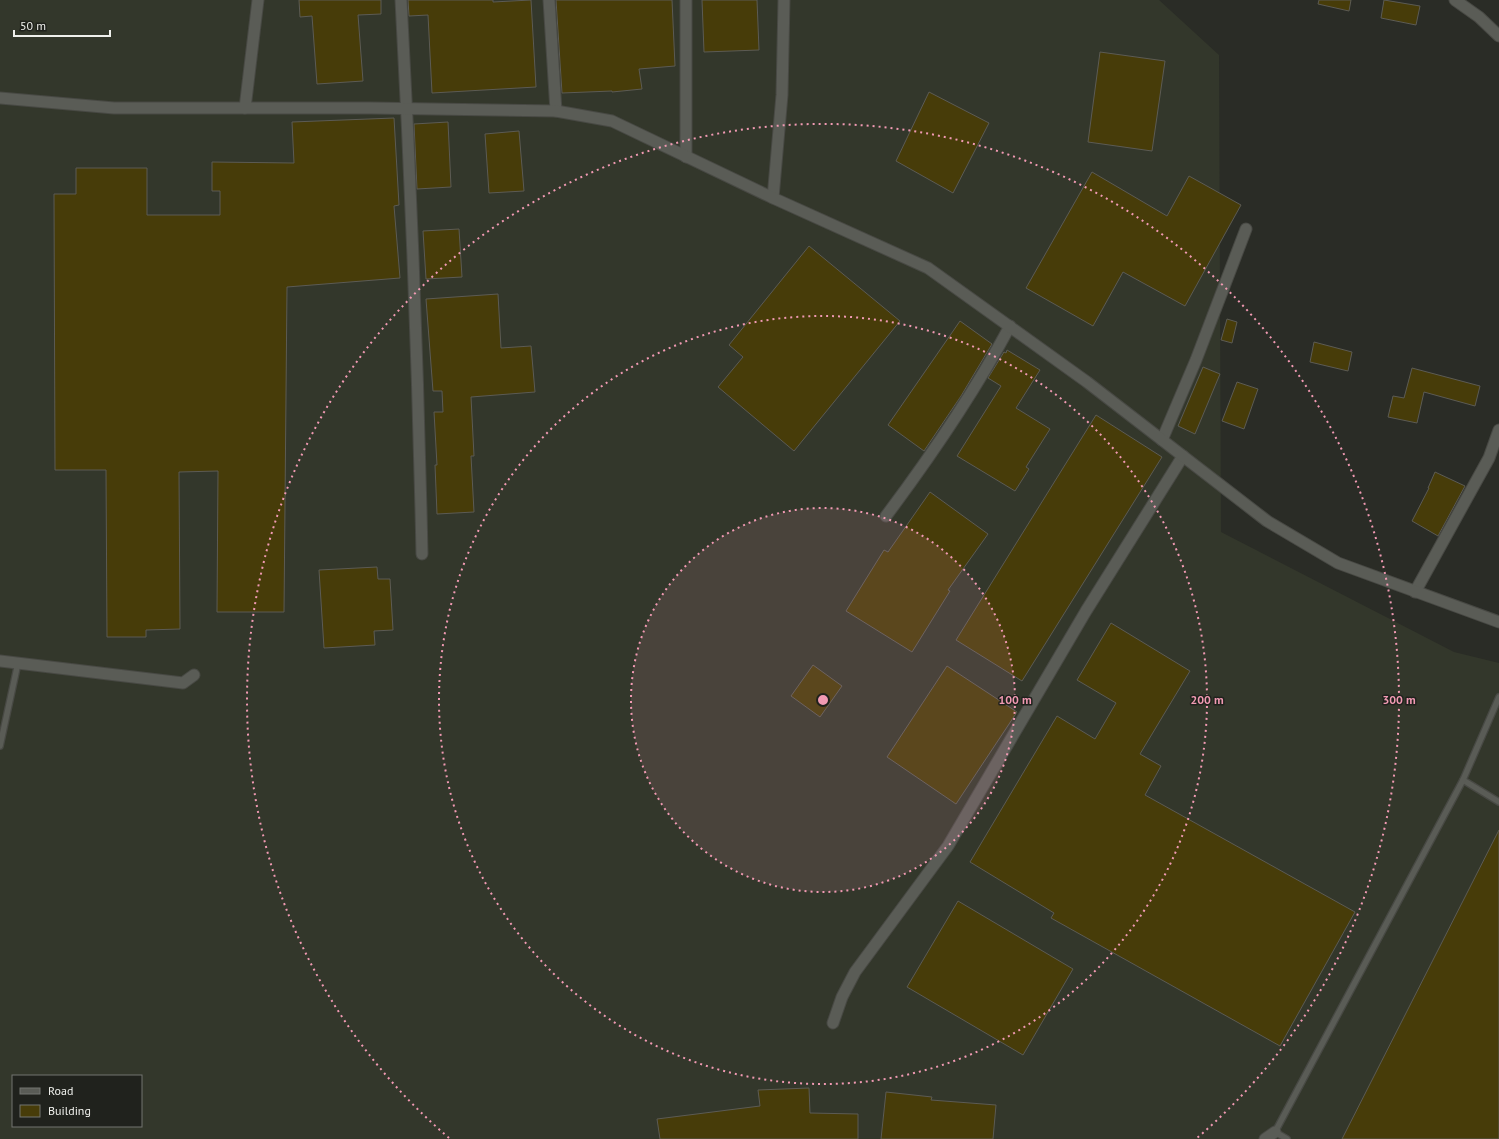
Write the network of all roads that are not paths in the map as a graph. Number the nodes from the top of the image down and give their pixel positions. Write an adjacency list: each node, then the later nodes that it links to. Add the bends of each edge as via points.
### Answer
1 (258, 0): 9 (street)
2 (401, 0): 10 (street)
3 (550, 0): 11 (street)
4 (686, 0): 12 (street)
5 (784, 0): 13 (street, via 782,95)
6 (1455, 0): 7 (street, via 1479,17)
7 (1499, 36)
8 (0, 98): 9 (street, via 114,108)
9 (245, 108): 10 (street)
10 (406, 109): 11 (street); 20 (street)
11 (556, 112): 12 (street, via 612,121)
12 (686, 157): 13 (street)
13 (773, 198): 15 (street, via 928,268)
14 (1246, 229): 17 (street)
15 (1010, 326): 17 (street); 19 (street, via 985,372)
16 (1499, 430): 21 (street, via 1489,458)
17 (1162, 440): 18 (street)
18 (1183, 456): 21 (street, via 1267,521 1338,563); 30 (street, via 1086,611 948,846 855,972 842,997)
19 (886, 516)
20 (422, 554)
21 (1415, 592): 22 (street)
22 (1499, 622)
23 (0, 661): 24 (street)
24 (18, 663): 25 (street, via 183,683); 27 (lane)
25 (194, 675)
26 (1499, 697): 28 (lane)
27 (0, 746)
28 (1463, 780): 29 (lane); 31 (lane)
29 (1499, 802)
30 (833, 1023)
31 (1273, 1135): 32 (street); 33 (lane)
32 (1265, 1139)
33 (1287, 1139)

